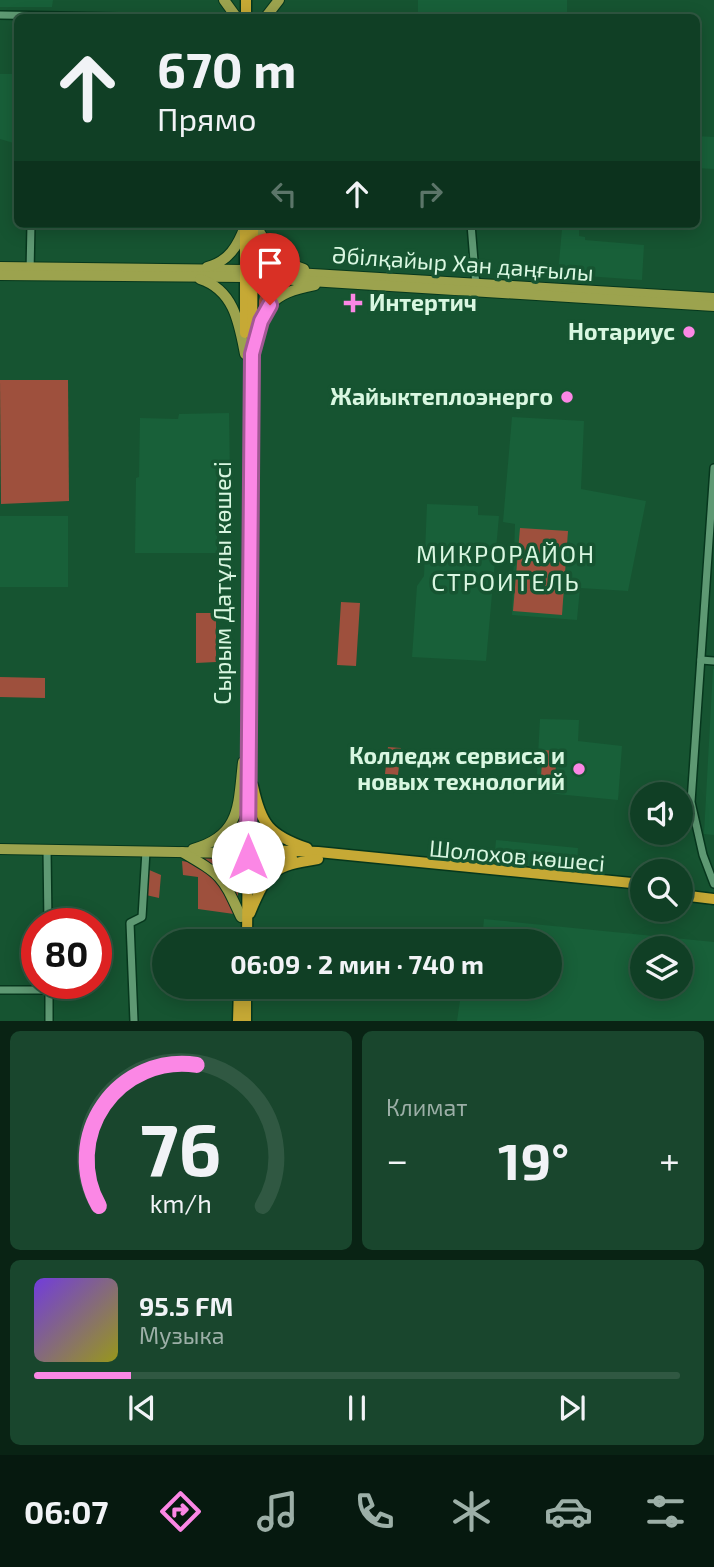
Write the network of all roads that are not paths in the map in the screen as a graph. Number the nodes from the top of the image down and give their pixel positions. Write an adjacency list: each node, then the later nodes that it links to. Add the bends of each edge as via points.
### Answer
1 (279, 0): 2 (main road)
2 (268, 14)
3 (31, 228): 10 (street)
4 (243, 228): 11 (main road, via 223,261)
5 (245, 228): 12 (highway, Сырым Датұлы көшесі)
6 (255, 228): 12 (highway, Сырым Датұлы көшесі)
7 (257, 228): 13 (main road, via 287,261)
8 (471, 228): 16 (street)
9 (0, 267): 10 (main road, Әбілқайыр Хан даңғылы)
10 (30, 271): 11 (main road, Әбілқайыр Хан даңғылы); 14 (main road, Әбілқайыр Хан даңғылы)
11 (189, 273): 12 (main road, Әбілқайыр Хан даңғылы); 19 (main road, via 211,283 229,300)
12 (249, 274): 13 (main road, Әбілқайыр Хан даңғылы); 15 (main road, Әбілқайыр Хан даңғылы); 19 (highway, Сырым Датұлы көшесі)
13 (318, 274): 16 (main road, Әбілқайыр Хан даңғылы)
14 (0, 275)
15 (340, 283): 16 (main road, Әбілқайыр Хан даңғылы); 19 (main road, via 291,290 275,300)
16 (477, 288): 17 (main road, Әбілқайыр Хан даңғылы); 18 (main road, Әбілқайыр Хан даңғылы)
17 (714, 299)
18 (714, 306)
19 (248, 354): 24 (highway, Сырым Датұлы көшесі)
20 (714, 468): 21 (street)
21 (712, 522): 22 (street)
22 (701, 660): 23 (street); 32 (street, via 691,802)
23 (714, 661)
24 (246, 762): 28 (main road, via 237,810 228,829 215,841); 29 (highway, Сырым Датұлы көшесі); 30 (highway, via 258,810 270,829)
25 (0, 849): 26 (main road)
26 (47, 849): 27 (main road); 38 (street)
27 (146, 851): 28 (main road); 48 (street, via 142,917 130,923)
28 (182, 852): 29 (main road); 39 (main road, via 222,878)
29 (243, 853): 30 (highway); 39 (highway, Сырым Датұлы көшесі)
30 (318, 855): 31 (highway, Шолохов көшесі, via 371,856); 33 (highway, Шолохов көшесі); 39 (highway, via 270,874)
31 (630, 883)
32 (714, 884)
33 (630, 889)
34 (693, 889): 35 (highway)
35 (714, 892)
36 (693, 896): 37 (highway)
37 (714, 899)
38 (48, 908)
39 (244, 918): 40 (highway, Сырым Датұлы көшесі); 41 (highway, Сырым Датұлы көшесі)
40 (242, 929)
41 (245, 929)
42 (21, 989): 43 (street)
43 (0, 990)
44 (49, 999): 47 (street)
45 (239, 999): 49 (highway)
46 (246, 999): 50 (highway)
47 (49, 1021)
48 (134, 1021)
49 (238, 1021)
50 (246, 1021)

